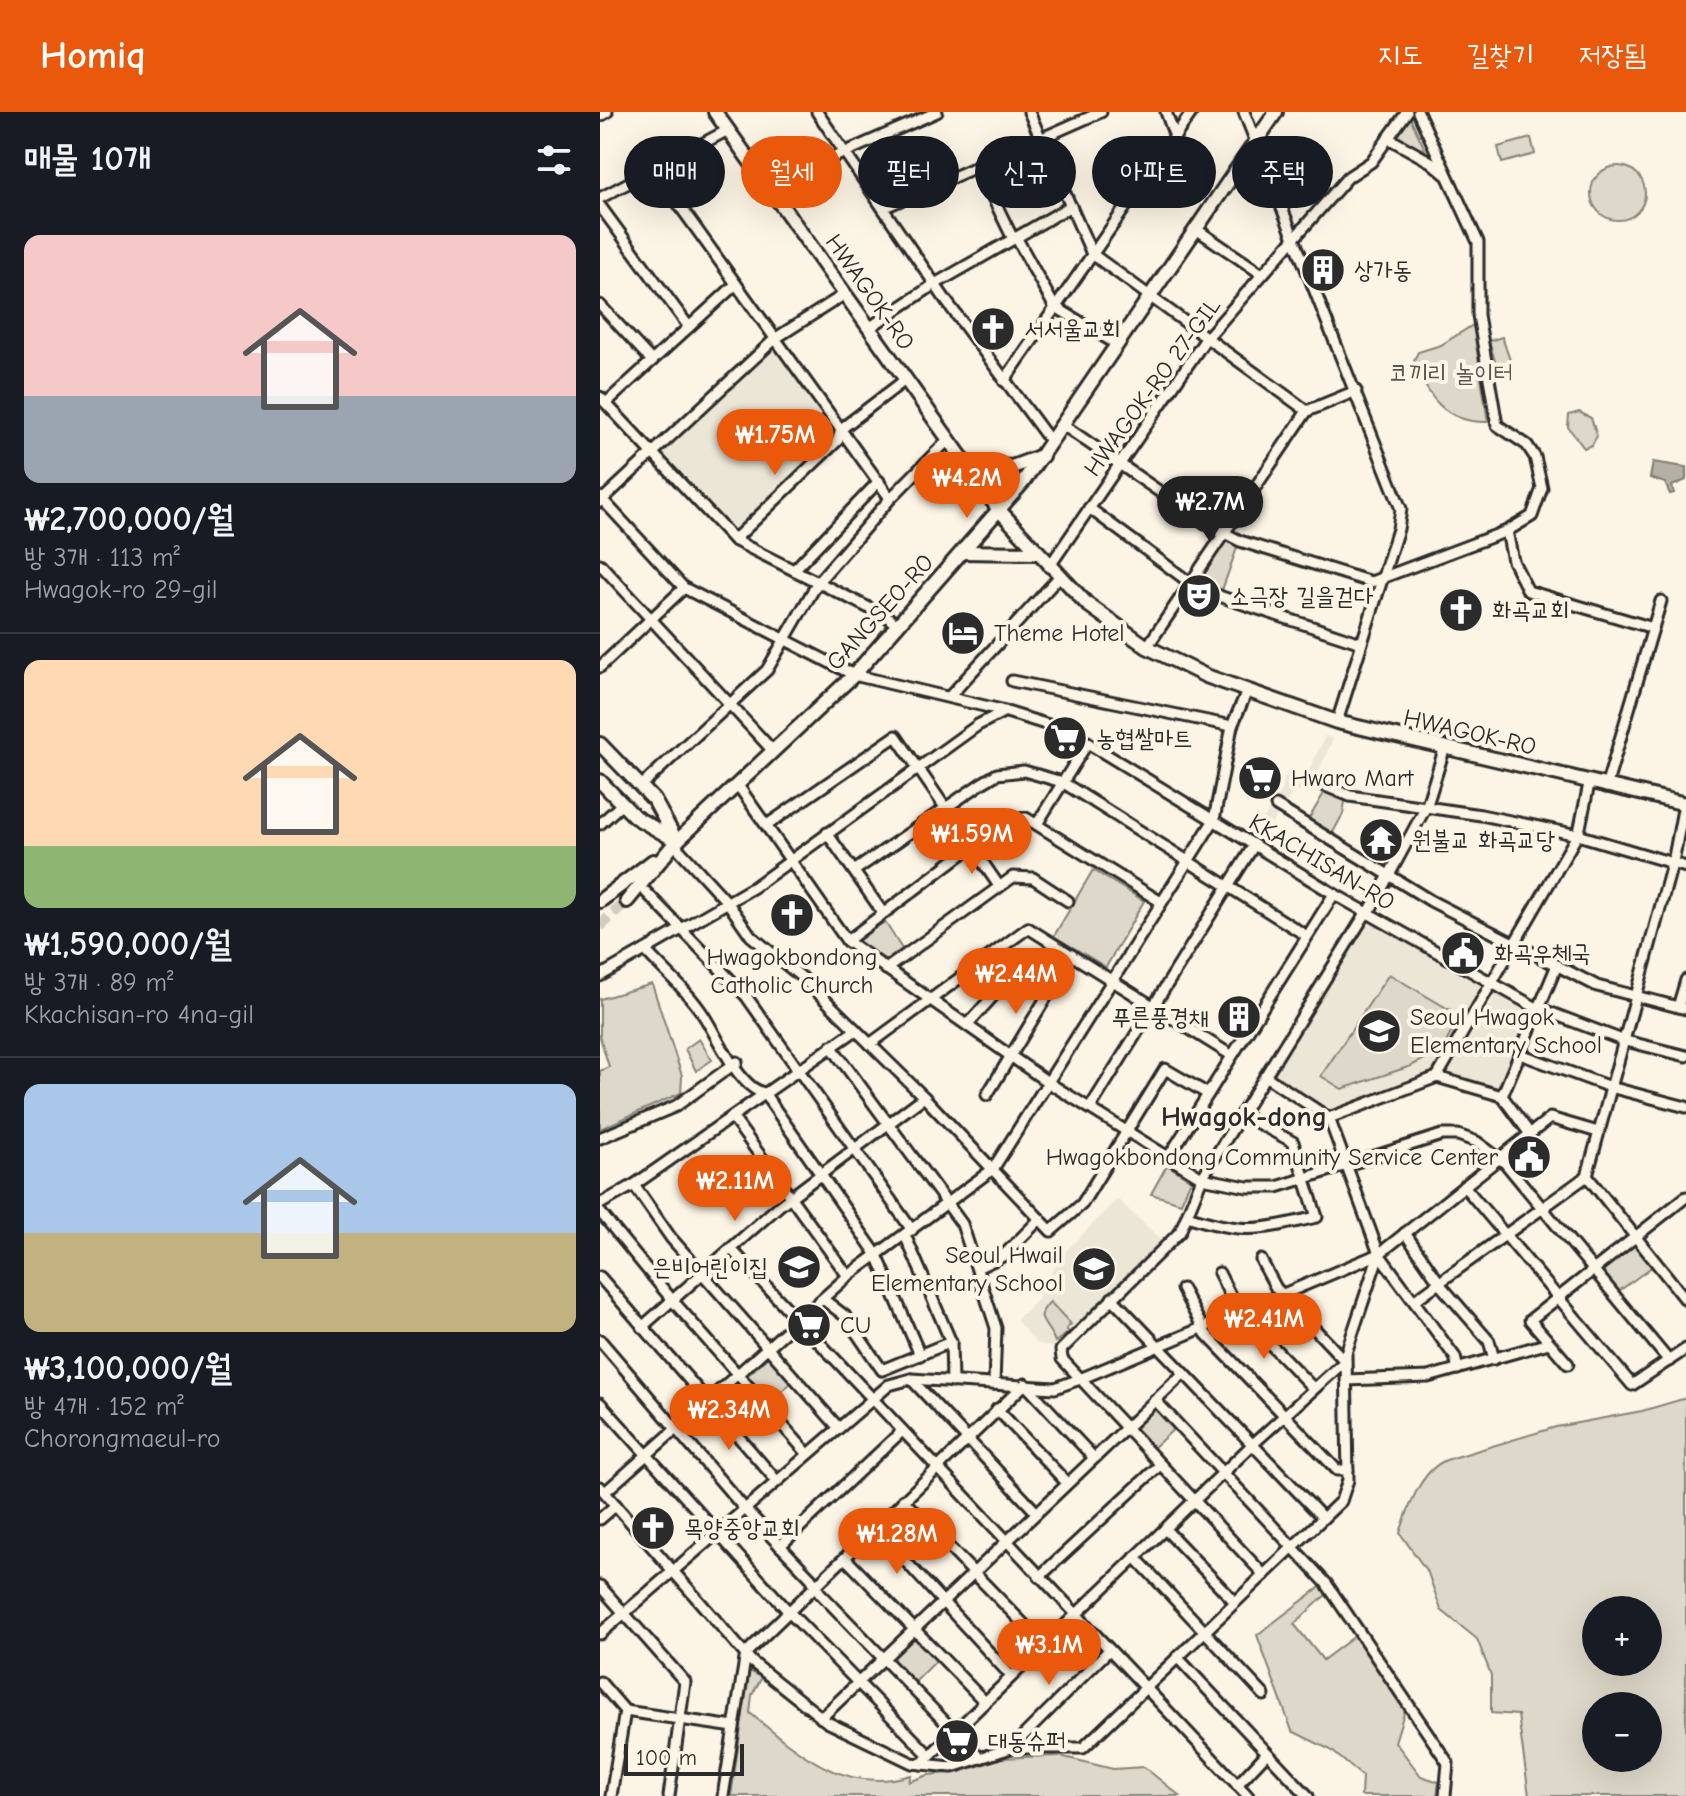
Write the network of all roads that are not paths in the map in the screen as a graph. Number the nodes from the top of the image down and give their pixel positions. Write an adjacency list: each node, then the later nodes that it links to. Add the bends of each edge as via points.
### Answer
1 (607, 112): 13 (street)
2 (715, 112): 14 (main road, HWAGOK-RO)
3 (817, 112): 24 (street)
4 (937, 112): 24 (street)
5 (1029, 112): 16 (street)
6 (1101, 112): 17 (street)
7 (1166, 112): 18 (street)
8 (1192, 112): 19 (street)
9 (1244, 112): 20 (street)
10 (1276, 112): 21 (main road, GANGSEO-RO)
11 (1407, 112): 22 (street, HWAGOK-RO 27-GIL)
12 (1418, 112): 27 (street)
13 (600, 116)
14 (728, 130): 15 (street); 23 (main road, HWAGOK-RO)
15 (717, 136)
16 (1040, 136)
17 (1046, 136)
18 (1175, 136)
19 (1176, 136)
20 (1254, 136)
21 (1260, 136)
22 (1388, 138): 27 (street, via 1431,162); 40 (street, HWAGOK-RO 27-GIL, via 1371,162 1348,177)
23 (741, 148)
24 (844, 152): 25 (street)
25 (858, 172)
26 (1232, 177): 39 (main road, GANGSEO-RO)
27 (1450, 180): 74 (street, via 1478,242 1478,315 1497,425 1527,445 1542,488 1532,516)
28 (624, 186): 29 (street)
29 (600, 198)
30 (600, 206): 50 (street)
31 (681, 208): 44 (street)
32 (784, 208): 46 (main road, HWAGOK-RO)
33 (883, 208): 45 (street)
34 (999, 208): 41 (street)
35 (1067, 208): 41 (street)
36 (1072, 208): 42 (street)
37 (1125, 208): 42 (street)
38 (1283, 208): 40 (street)
39 (1196, 229): 43 (street); 47 (main road, GANGSEO-RO)
40 (1295, 236): 43 (street, HWAGOK-RO 27-GIL); 58 (street)
41 (1014, 238): 45 (street); 49 (street)
42 (1092, 254): 47 (street); 49 (street)
43 (1262, 274): 53 (street, HWAGOK-RO 27-GIL)
44 (736, 284): 50 (street); 52 (street)
45 (935, 284): 51 (street); 57 (street)
46 (845, 294): 51 (main road, HWAGOK-RO); 52 (street)
47 (1149, 299): 53 (street); 54 (main road, GANGSEO-RO)
48 (600, 305): 55 (street)
49 (1054, 306): 54 (street); 57 (street)
50 (689, 327): 55 (street)
51 (869, 328): 56 (main road, HWAGOK-RO)
52 (776, 338): 62 (street); 65 (street)
53 (1205, 340): 60 (street); 68 (street, HWAGOK-RO 27-GIL)
54 (1118, 345): 61 (main road, GANGSEO-RO)
55 (652, 361): 59 (street)
56 (905, 380): 62 (street, HWAGOK-RO); 63 (main road, HWAGOK-RO)
57 (1004, 381): 64 (street)
58 (1356, 391): 60 (street); 82 (street, via 1401,509)
59 (603, 400): 65 (street)
60 (1307, 411): 75 (street)
61 (1063, 425): 64 (main road, GANGSEO-RO); 68 (street)
62 (841, 429): 69 (street); 76 (street, HWAGOK-RO, via 838,440)
63 (948, 440): 67 (main road, HWAGOK-RO); 70 (street)
64 (1051, 442): 66 (main road, GANGSEO-RO)
65 (652, 453): 71 (street); 76 (street)
66 (1042, 456): 67 (main road, via 1012,467); 73 (main road, GANGSEO-RO)
67 (965, 464): 73 (main road, HWAGOK-RO)
68 (1119, 465): 72 (street, HWAGOK-RO 27-GIL); 75 (street)
69 (879, 481): 70 (street); 81 (street)
70 (890, 498): 84 (street)
71 (601, 499): 86 (street)
72 (1089, 508): 80 (street, HWAGOK-RO 27-GIL); 85 (street)
73 (999, 510): 77 (main road, GANGSEO-RO); 78 (main road, HWAGOK-RO)
74 (1507, 531): 82 (street); 90 (street, via 1513,561 1528,591)
75 (1224, 533): 82 (street, via 1371,582); 85 (street)
76 (734, 540): 81 (street)
77 (963, 552): 78 (main road); 89 (main road, GANGSEO-RO)
78 (1036, 553): 80 (main road, HWAGOK-RO)
79 (600, 564): 88 (street)
80 (1049, 567): 83 (main road, HWAGOK-RO)
81 (794, 570): 84 (street)
82 (1381, 576): 92 (street)
83 (1059, 577): 93 (main road, HWAGOK-RO); 98 (street)
84 (818, 582): 89 (street); 91 (street)
85 (1189, 582): 92 (street); 93 (street)
86 (684, 588): 88 (street); 91 (street, KKACHISAN-RO)
87 (1661, 601): 90 (street)
88 (651, 619): 94 (street); 99 (street)
89 (898, 627): 95 (main road, GANGSEO-RO)
90 (1653, 628): 114 (street)
91 (786, 640): 95 (street, KKACHISAN-RO); 99 (street, via 767,670)
92 (1361, 643): 101 (street)
93 (1147, 647): 97 (main road, HWAGOK-RO)
94 (600, 667)
95 (854, 675): 98 (street, KKACHISAN-RO); 106 (main road, GANGSEO-RO)
96 (1012, 681): 102 (street)
97 (1247, 691): 101 (main road, HWAGOK-RO); 102 (street)
98 (949, 697): 100 (street, KKACHISAN-RO)
99 (728, 706): 106 (street); 113 (street)
100 (1005, 711): 103 (street, KKACHISAN-RO); 107 (street)
101 (1337, 722): 105 (main road, HWAGOK-RO)
102 (1232, 726): 120 (street)
103 (1088, 742): 110 (street); 120 (street, KKACHISAN-RO)
104 (600, 744): 113 (main road)
105 (1444, 750): 112 (main road, HWAGOK-RO); 117 (street)
106 (773, 751): 111 (main road, GANGSEO-RO)
107 (917, 768): 119 (street); 123 (street, via 896,736); 124 (street)
108 (1311, 780): 117 (street, via 1350,796)
109 (600, 781): 115 (main road)
110 (1062, 782): 119 (street, via 1024,771 997,774); 122 (street); 130 (street)
111 (737, 784): 123 (street); 126 (main road, GANGSEO-RO)
112 (1589, 784): 114 (main road, HWAGOK-RO); 125 (street)
113 (641, 786): 126 (main road)
114 (1606, 787): 116 (main road, HWAGOK-RO)
115 (622, 804): 121 (street); 126 (main road)
116 (1685, 804): 131 (street)
117 (1427, 805): 125 (street); 134 (street)
118 (1276, 806): 134 (street)
119 (945, 809): 128 (street); 133 (street)
120 (1214, 820): 127 (street, KKACHISAN-RO); 130 (street)
121 (600, 824)
122 (1037, 824): 128 (street, via 1026,818 1010,820); 142 (street)
123 (767, 825): 129 (street)
124 (827, 833): 129 (street); 133 (street)
125 (1578, 835): 131 (street); 149 (street)
126 (676, 843): 139 (main road, GANGSEO-RO); 140 (main road, GANGSEO-RO); 143 (street)
127 (1254, 845): 136 (street); 138 (street, KKACHISAN-RO)
128 (971, 847): 135 (street); 144 (street)
129 (791, 859): 143 (street); 148 (street)
130 (1188, 860): 136 (street); 142 (street)
131 (1672, 863): 132 (street); 159 (street)
132 (1686, 867)
133 (854, 871): 144 (street)
134 (1390, 876): 145 (street); 149 (street)
135 (999, 886): 141 (street, via 1023,875); 153 (street)
136 (1229, 886): 147 (street); 161 (street)
137 (646, 892): 146 (street)
138 (1334, 894): 145 (street, KKACHISAN-RO); 147 (street)
139 (600, 901)
140 (627, 901)
141 (1068, 901)
142 (1161, 902): 155 (street)
143 (728, 903): 146 (street); 165 (street, via 751,936)
144 (883, 913): 148 (street)
145 (1367, 914): 157 (street, KKACHISAN-RO); 175 (street)
146 (682, 930): 150 (street); 174 (street, via 746,996)
147 (1307, 936): 170 (street)
148 (847, 941): 153 (street)
149 (1516, 944): 152 (street); 157 (street)
150 (645, 950): 154 (street); 173 (street, via 704,1016)
151 (1072, 955): 155 (street); 158 (street); 160 (street, via 1028,928 1021,930)
152 (1557, 965): 159 (street, via 1597,986); 162 (street)
153 (886, 969): 160 (street)
154 (600, 976)
155 (1114, 980): 161 (street); 177 (street)
156 (1686, 980): 163 (street)
157 (1494, 984): 162 (street, KKACHISAN-RO); 176 (street)
158 (1049, 994): 164 (street, via 1013,974); 172 (street)
159 (1634, 996): 163 (street); 166 (street)
160 (928, 998): 164 (street); 167 (street)
161 (1155, 1007): 170 (street); 185 (street)
162 (1539, 1008): 166 (street, KKACHISAN-RO); 169 (street)
163 (1682, 1008)
164 (967, 1025): 172 (street)
165 (856, 1030): 167 (street); 168 (street)
166 (1622, 1040): 171 (street, KKACHISAN-RO); 178 (street)
167 (870, 1044): 183 (street)
168 (831, 1046): 174 (street); 189 (street)
169 (1520, 1054): 178 (street); 182 (street)
170 (1231, 1055): 180 (street)
171 (1686, 1056)
172 (1011, 1057): 177 (street); 181 (street)
173 (735, 1063): 179 (street, via 756,1092); 193 (street, via 676,1106)
174 (799, 1069): 179 (street); 194 (street)
175 (1265, 1076): 186 (street); 188 (street)
176 (1437, 1077): 182 (street); 188 (street)
177 (1049, 1083): 185 (street); 198 (street)
178 (1610, 1087): 184 (street); 191 (street)
179 (764, 1093): 187 (street); 199 (street)
180 (1208, 1094): 190 (street, via 1165,1069); 195 (street)
181 (987, 1095)
182 (1502, 1096): 192 (street)
183 (924, 1097): 189 (street); 198 (street)
184 (1686, 1107)
185 (1090, 1108): 190 (street)
186 (1241, 1114): 201 (street); 202 (street, via 1293,1142)
187 (732, 1117): 203 (street); 206 (street)
188 (1329, 1118): 197 (street)
189 (888, 1124): 194 (street); 208 (street)
190 (1127, 1132): 195 (street); 212 (street, via 1082,1204 1051,1231)
191 (1598, 1132): 192 (street, via 1550,1118); 200 (street)
192 (1530, 1134): 196 (street)
193 (600, 1138)
194 (856, 1148): 199 (street); 213 (street)
195 (1168, 1158): 201 (street)
196 (1498, 1159): 197 (street, via 1477,1142 1442,1135); 204 (street); 209 (street)
197 (1346, 1164): 202 (street); 218 (street)
198 (993, 1169): 208 (street); 212 (street)
199 (822, 1174): 206 (street); 219 (street)
200 (1587, 1176): 209 (street); 216 (street)
201 (1202, 1178): 202 (street, via 1247,1187 1277,1187); 211 (street)
202 (1305, 1178): 211 (street, via 1317,1217 1260,1230 1222,1228)
203 (634, 1185): 207 (street); 224 (street)
204 (1464, 1186): 214 (street); 215 (street)
205 (1686, 1197): 216 (street)
206 (789, 1198): 217 (street); 225 (street)
207 (600, 1204)
208 (947, 1204): 213 (street); 221 (street, via 962,1224)
209 (1542, 1208): 215 (street); 222 (street)
210 (600, 1212): 235 (street)
211 (1187, 1216): 230 (street, via 1172,1242)
212 (1040, 1219): 221 (street, via 1003,1256)
213 (908, 1232): 219 (street); 241 (street)
214 (1405, 1233): 218 (street); 227 (street)
215 (1505, 1235): 227 (street); 231 (street)
216 (1635, 1237): 222 (street); 234 (street)
217 (731, 1249): 224 (street); 237 (street)
218 (1379, 1254): 229 (street); 233 (street); 248 (street)
219 (877, 1255): 225 (street); 246 (street)
220 (1261, 1260): 229 (street)
221 (977, 1268): 258 (street, via 996,1328)
222 (1593, 1269): 231 (street); 249 (street)
223 (1219, 1273): 236 (street)
224 (703, 1274): 235 (street); 244 (street)
225 (848, 1276): 232 (street)
226 (600, 1277): 238 (street)
227 (1440, 1282): 233 (street); 247 (street, via 1489,1341)
228 (1182, 1289): 239 (street)
229 (1281, 1293): 236 (street); 248 (street)
230 (1112, 1298): 243 (street); 255 (street, via 1061,1350 1062,1359)
231 (1558, 1298): 242 (street, via 1530,1320); 249 (street, via 1632,1385)
232 (823, 1299): 237 (street); 246 (street, via 845,1316 882,1370)
233 (1415, 1300): 251 (street)
234 (1686, 1300)
235 (673, 1301): 238 (street); 253 (street)
236 (1238, 1311): 239 (street); 260 (street)
237 (799, 1321): 244 (street); 261 (street)
238 (642, 1327): 263 (street)
239 (1201, 1327): 243 (street); 266 (street)
240 (600, 1340): 269 (street)
241 (951, 1342): 246 (street); 257 (street)
242 (1549, 1343): 247 (street); 250 (street)
243 (1158, 1345): 252 (street); 255 (street)
244 (769, 1349): 253 (street); 267 (street)
245 (1686, 1349): 249 (street)
246 (920, 1355)
247 (1494, 1359): 251 (street)
248 (1345, 1361): 256 (street); 260 (street)
249 (1669, 1361)
250 (1568, 1364)
251 (1458, 1369): 256 (street, via 1428,1377)
252 (1184, 1373): 262 (street); 272 (street)
253 (738, 1375): 263 (street); 273 (street)
254 (911, 1379): 257 (street); 261 (street, via 889,1385); 271 (street)
255 (1080, 1379): 259 (street, via 1055,1388); 268 (street)
256 (1346, 1380): 278 (street)
257 (952, 1382): 258 (street)
258 (994, 1384): 259 (street)
259 (1025, 1384): 265 (street); 275 (street)
260 (1313, 1388): 266 (street)
261 (870, 1399): 267 (street); 270 (street)
262 (1155, 1400): 268 (street); 279 (street)
263 (708, 1402): 269 (street); 280 (street)
264 (600, 1403): 274 (street)
265 (997, 1409): 271 (street); 281 (street)
266 (1284, 1416): 272 (street); 278 (street, via 1337,1470)
267 (837, 1426): 273 (street)
268 (1126, 1428): 275 (street); 276 (street)
269 (677, 1429): 274 (street); 286 (street)
270 (901, 1432): 277 (street); 294 (street)
271 (966, 1439): 277 (street); 287 (street)
272 (1253, 1444): 279 (street); 288 (street)
273 (807, 1453): 280 (street)
274 (647, 1455): 282 (street); 292 (street)
275 (1094, 1458): 281 (street)
276 (1160, 1465): 284 (street); 301 (street)
277 (935, 1467): 283 (street); 293 (street)
278 (1348, 1470): 288 (street, via 1341,1501)
279 (1223, 1473): 284 (street); 295 (street)
280 (776, 1480): 286 (street)
281 (1067, 1483): 287 (street)
282 (602, 1489): 285 (street)
283 (903, 1500): 290 (street); 299 (street)
284 (1194, 1501): 291 (street); 300 (street)
285 (616, 1505): 289 (street); 298 (street)
286 (744, 1508): 292 (street); 294 (street)
287 (1036, 1512): 293 (street)
288 (1323, 1518): 295 (street)
289 (600, 1519)
290 (875, 1528): 297 (street); 304 (street)
291 (1165, 1529): 296 (street); 305 (street)
292 (717, 1532): 298 (street); 306 (street)
293 (1005, 1542): 299 (street); 301 (street)
294 (780, 1546): 303 (street)
295 (1293, 1547): 300 (street); 339 (street, via 1326,1583 1448,1763)
296 (1135, 1557): 308 (street); 310 (street)
297 (845, 1558): 303 (street); 309 (street)
298 (673, 1570): 307 (street); 314 (street)
299 (974, 1572): 304 (street); 312 (street)
300 (1264, 1575): 305 (street)
301 (1039, 1577): 308 (street)
302 (600, 1586): 307 (street)
303 (816, 1586): 306 (street); 316 (street)
304 (943, 1601): 309 (street); 317 (street)
305 (1235, 1602): 310 (street)
306 (789, 1612): 314 (street); 319 (street)
307 (624, 1613): 311 (street); 325 (street, via 685,1682)
308 (1075, 1615): 312 (street); 313 (street)
309 (914, 1630): 316 (street); 322 (street)
310 (1205, 1631): 315 (street); 321 (street)
311 (600, 1634)
312 (1044, 1645): 317 (street)
313 (1109, 1650): 320 (street); 328 (street)
314 (746, 1653): 324 (street); 326 (street)
315 (1177, 1657): 320 (street); 329 (street)
316 (884, 1658): 319 (street); 327 (street)
317 (1011, 1676): 322 (street)
318 (600, 1682): 323 (street)
319 (858, 1684): 324 (street); 330 (street)
320 (1146, 1688): 328 (street, via 1083,1748); 333 (street)
321 (1264, 1695)
322 (984, 1701): 327 (street)
323 (625, 1711): 325 (street); 334 (street)
324 (821, 1718): 332 (street)
325 (682, 1719): 326 (street); 335 (street)
326 (734, 1727): 336 (street)
327 (954, 1731): 330 (street); 331 (street)
328 (1011, 1748): 331 (street)
329 (1267, 1753): 333 (street); 338 (street)
330 (929, 1755): 332 (street)
331 (979, 1757): 332 (street, via 952,1767)
332 (921, 1764)
333 (1237, 1785): 337 (street)
334 (611, 1796)
335 (669, 1796)
336 (723, 1796)
337 (1248, 1796)
338 (1308, 1796)
339 (1445, 1796)

